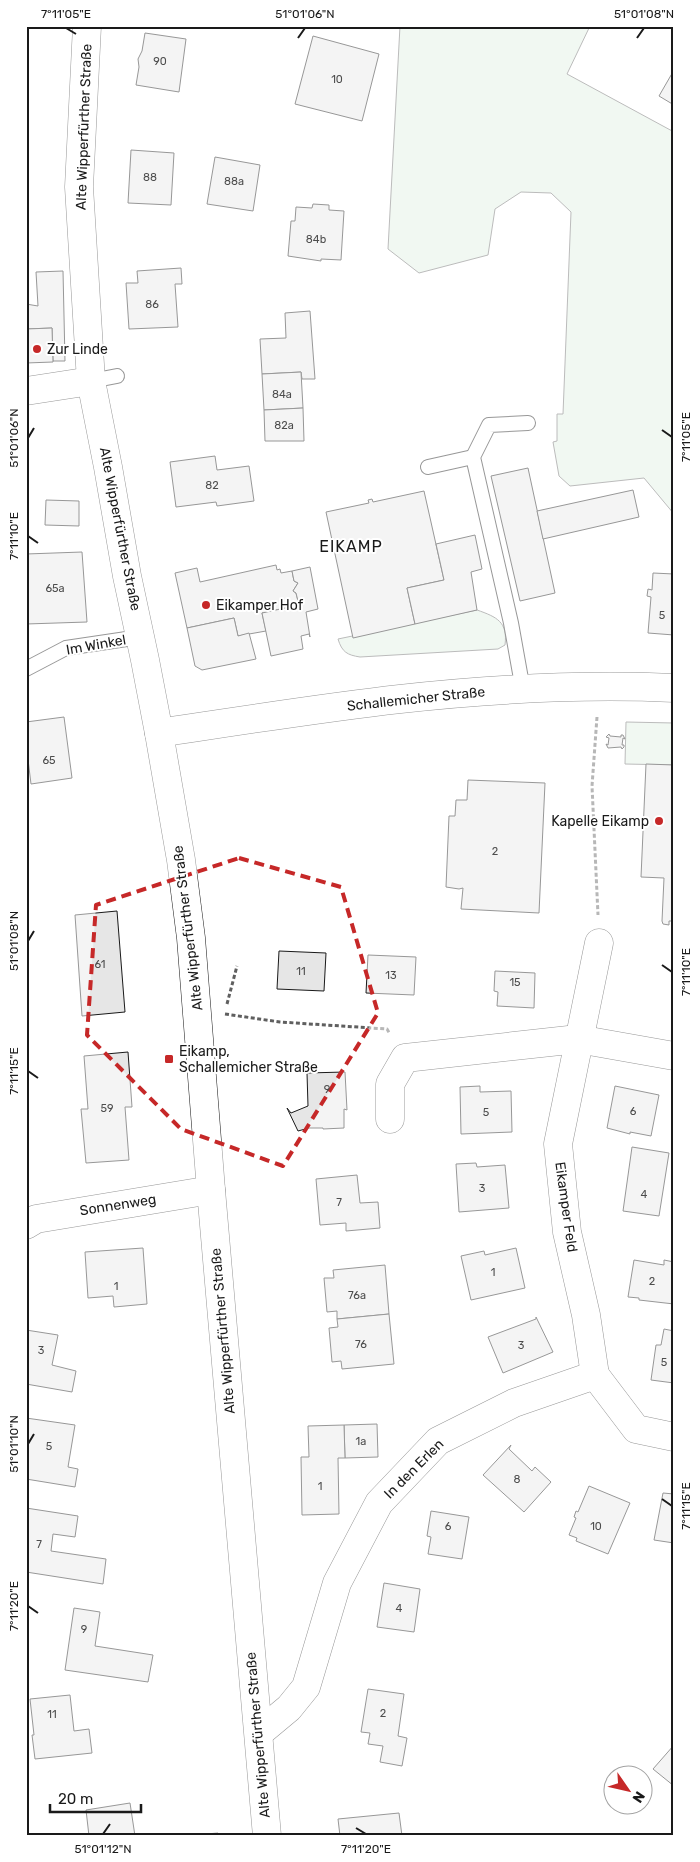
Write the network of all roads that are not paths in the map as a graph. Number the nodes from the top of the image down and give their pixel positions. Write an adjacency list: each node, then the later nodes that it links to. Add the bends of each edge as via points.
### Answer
1 (87, 26): 2 (street, Alte Wipperfürther Straße, via 79,188)
2 (104, 378): 3 (street); 7 (street, Alte Wipperfürther Straße, via 108,467)
3 (26, 391)
4 (528, 423): 5 (lane, via 489,425)
5 (473, 457): 6 (lane); 10 (lane, via 511,624)
6 (428, 467)
7 (140, 637): 8 (lane, Im Winkel, via 66,648); 11 (street, Alte Wipperfürther Straße)
8 (26, 669)
9 (674, 688): 10 (street, Schallemicher Straße)
10 (522, 690): 11 (street, Schallemicher Straße, via 400,699)
11 (159, 733): 16 (street, Alte Wipperfürther Straße, via 191,938)
12 (599, 943): 13 (street, Eikamper Feld)
13 (578, 1039): 14 (street); 15 (street, via 405,1058 390,1084); 18 (street, Eikamper Feld, via 558,1144 567,1232 586,1315)
14 (674, 1056)
15 (390, 1119)
16 (211, 1190): 17 (street, Sonnenweg, via 36,1218); 20 (street, Alte Wipperfürther Straße)
17 (26, 1225)
18 (595, 1375): 19 (street, via 636,1429); 20 (street, In den Erlen, via 514,1403 438,1441 379,1503 337,1583 306,1687)
19 (674, 1437)
20 (259, 1733): 21 (street, Alte Wipperfürther Straße)
21 (266, 1836)

